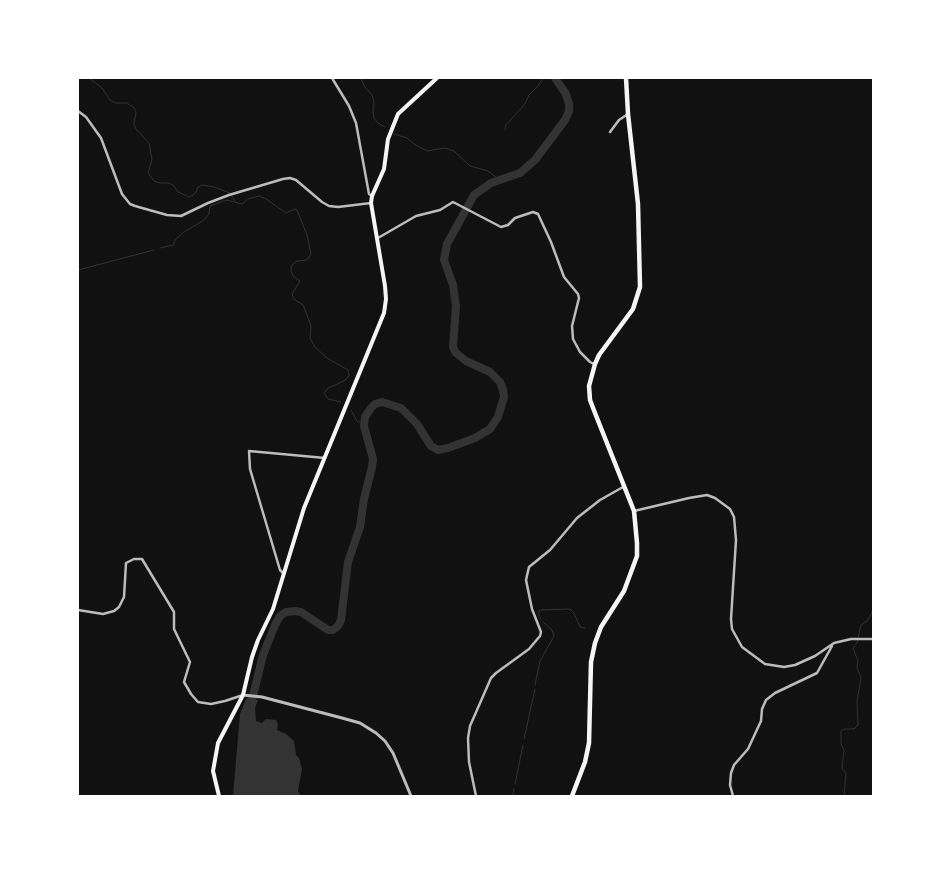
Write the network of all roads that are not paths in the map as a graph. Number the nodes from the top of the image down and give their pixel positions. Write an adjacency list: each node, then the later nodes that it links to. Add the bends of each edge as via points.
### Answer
1 (332, 78): 7 (street, via 350,106 356,123 368,194)
2 (436, 78): 7 (main road, via 398,114 388,139 384,169)
3 (626, 78): 5 (highway)
4 (78, 110): 8 (street, via 105,145 122,194 130,204 180,216 235,192 290,178 329,206)
5 (628, 114): 6 (street); 10 (highway, via 638,204 640,287 633,309)
6 (610, 132)
7 (372, 196): 8 (main road)
8 (371, 203): 9 (main road)
9 (376, 239): 10 (street, via 416,216 440,210 453,202 501,227 515,218 534,212 538,214 564,277 578,294 573,339 580,352); 11 (main road, via 385,286 384,313)
10 (594, 364): 12 (highway, via 589,386 590,400)
11 (325, 458): 14 (main road, via 304,508); 14 (street, via 249,451 250,469 280,570)
12 (625, 487): 13 (highway); 21 (street, via 600,500 577,518 550,550 530,567 526,580 541,632 529,649 491,678 470,726 469,762)
13 (634, 511): 17 (street, via 706,495 730,509 736,540 732,630 742,648 758,660 774,666 795,665); 22 (highway, via 637,556 624,591 601,627 595,643 591,662 588,743 585,762)
14 (284, 574): 18 (main road, via 252,657)
15 (78, 610): 18 (street, via 103,614 114,611 124,597 126,564 134,558 142,559 174,612 174,629 190,662 184,682 191,694 198,702 211,704)
16 (874, 639): 17 (street)
17 (834, 643): 23 (street, via 817,673 766,700 761,721 748,749 731,773)
18 (244, 694): 19 (main road, via 221,736 214,760); 20 (street, via 360,723 376,732 393,753)
19 (219, 796)
20 (412, 796)
21 (476, 796)
22 (572, 796)
23 (733, 796)

